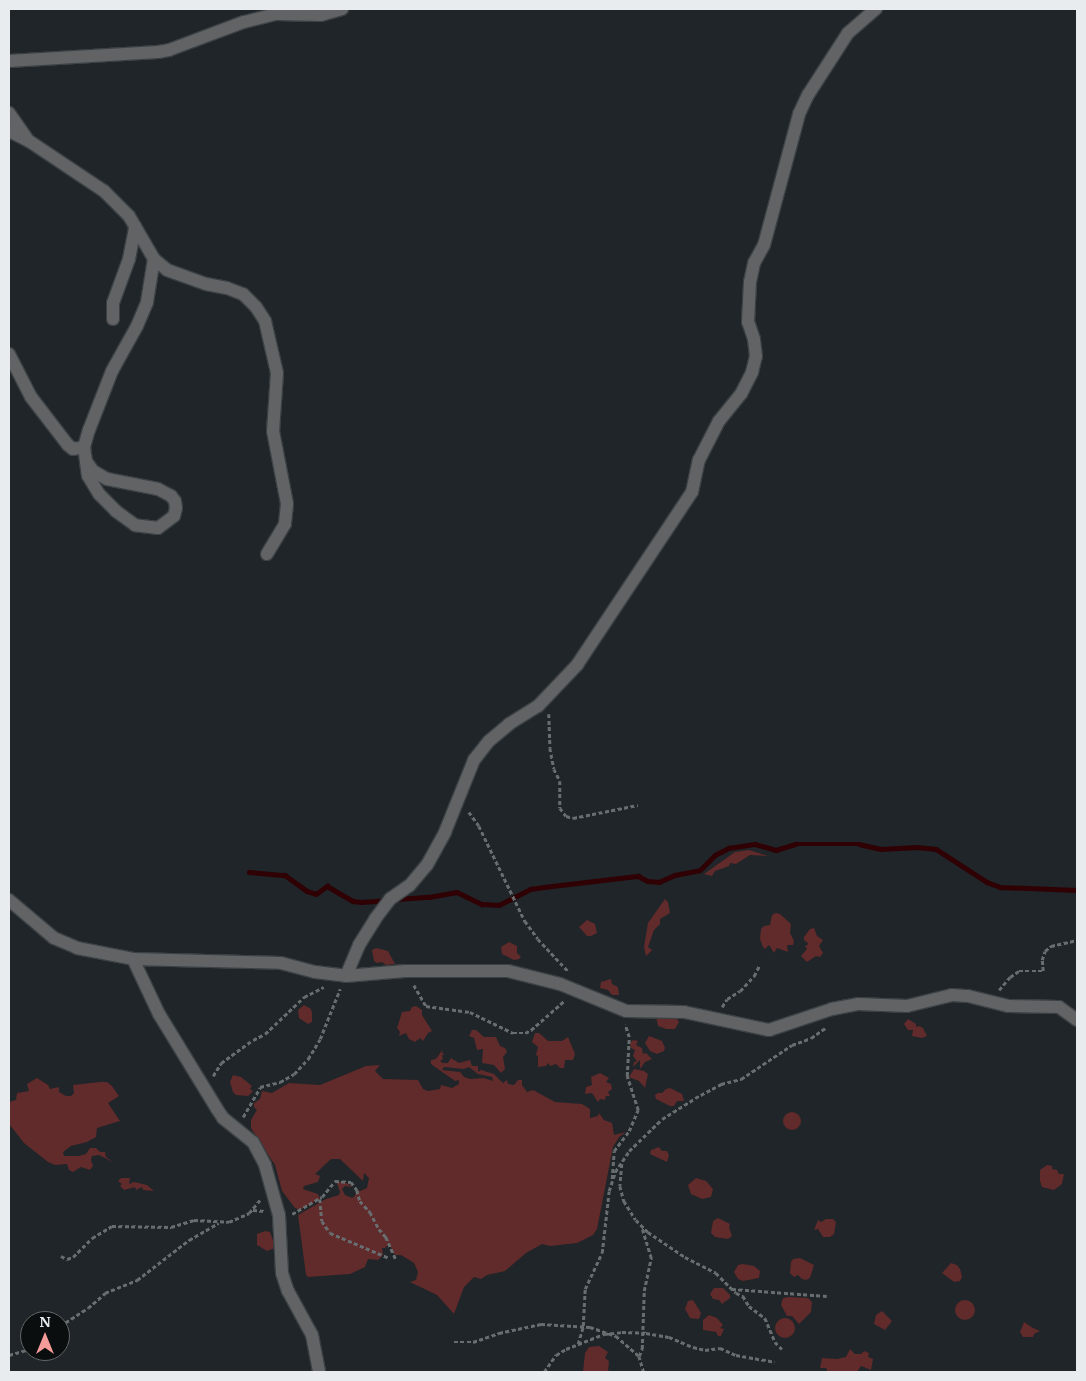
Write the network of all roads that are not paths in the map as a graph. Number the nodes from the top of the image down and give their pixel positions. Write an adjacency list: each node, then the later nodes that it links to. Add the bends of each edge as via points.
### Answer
1 (342, 9): 3 (street, via 321,15)
2 (876, 9): 17 (street, via 848,33 808,94 799,114 764,244 754,263 750,282 748,322 756,356 752,372 741,394 719,421 699,460 692,492 577,665 538,706 509,724 474,760 445,832 427,865 410,886 390,899 375,919)
3 (280, 12): 4 (street, via 169,50)
4 (9, 61)
5 (9, 113): 7 (street)
6 (9, 131): 7 (street)
7 (29, 141): 8 (street, via 104,191 129,216)
8 (135, 227): 9 (street); 10 (street, via 129,259 113,303)
9 (154, 260): 12 (street, via 147,302 104,388); 14 (street, via 167,270 243,294 265,321 277,373 273,431 287,504 285,524)
10 (113, 319)
11 (9, 354): 12 (street, via 31,396 68,445 73,449)
12 (84, 447): 13 (street)
13 (86, 461): 13 (street, via 88,476 99,494 135,525 158,528 174,516 175,501 171,496 107,479 93,471)
14 (267, 554)
15 (9, 900): 16 (street, via 54,938 77,948)
16 (133, 959): 17 (street, via 281,963); 19 (street, via 159,1014 223,1118 253,1142 265,1165 279,1215 282,1273 312,1335)
17 (346, 976): 18 (street, via 405,971 508,971 580,991 626,1011 684,1012 769,1030 858,1004 907,1006 952,996 1008,1006 1059,1007)
18 (1077, 1020)
19 (319, 1372)

